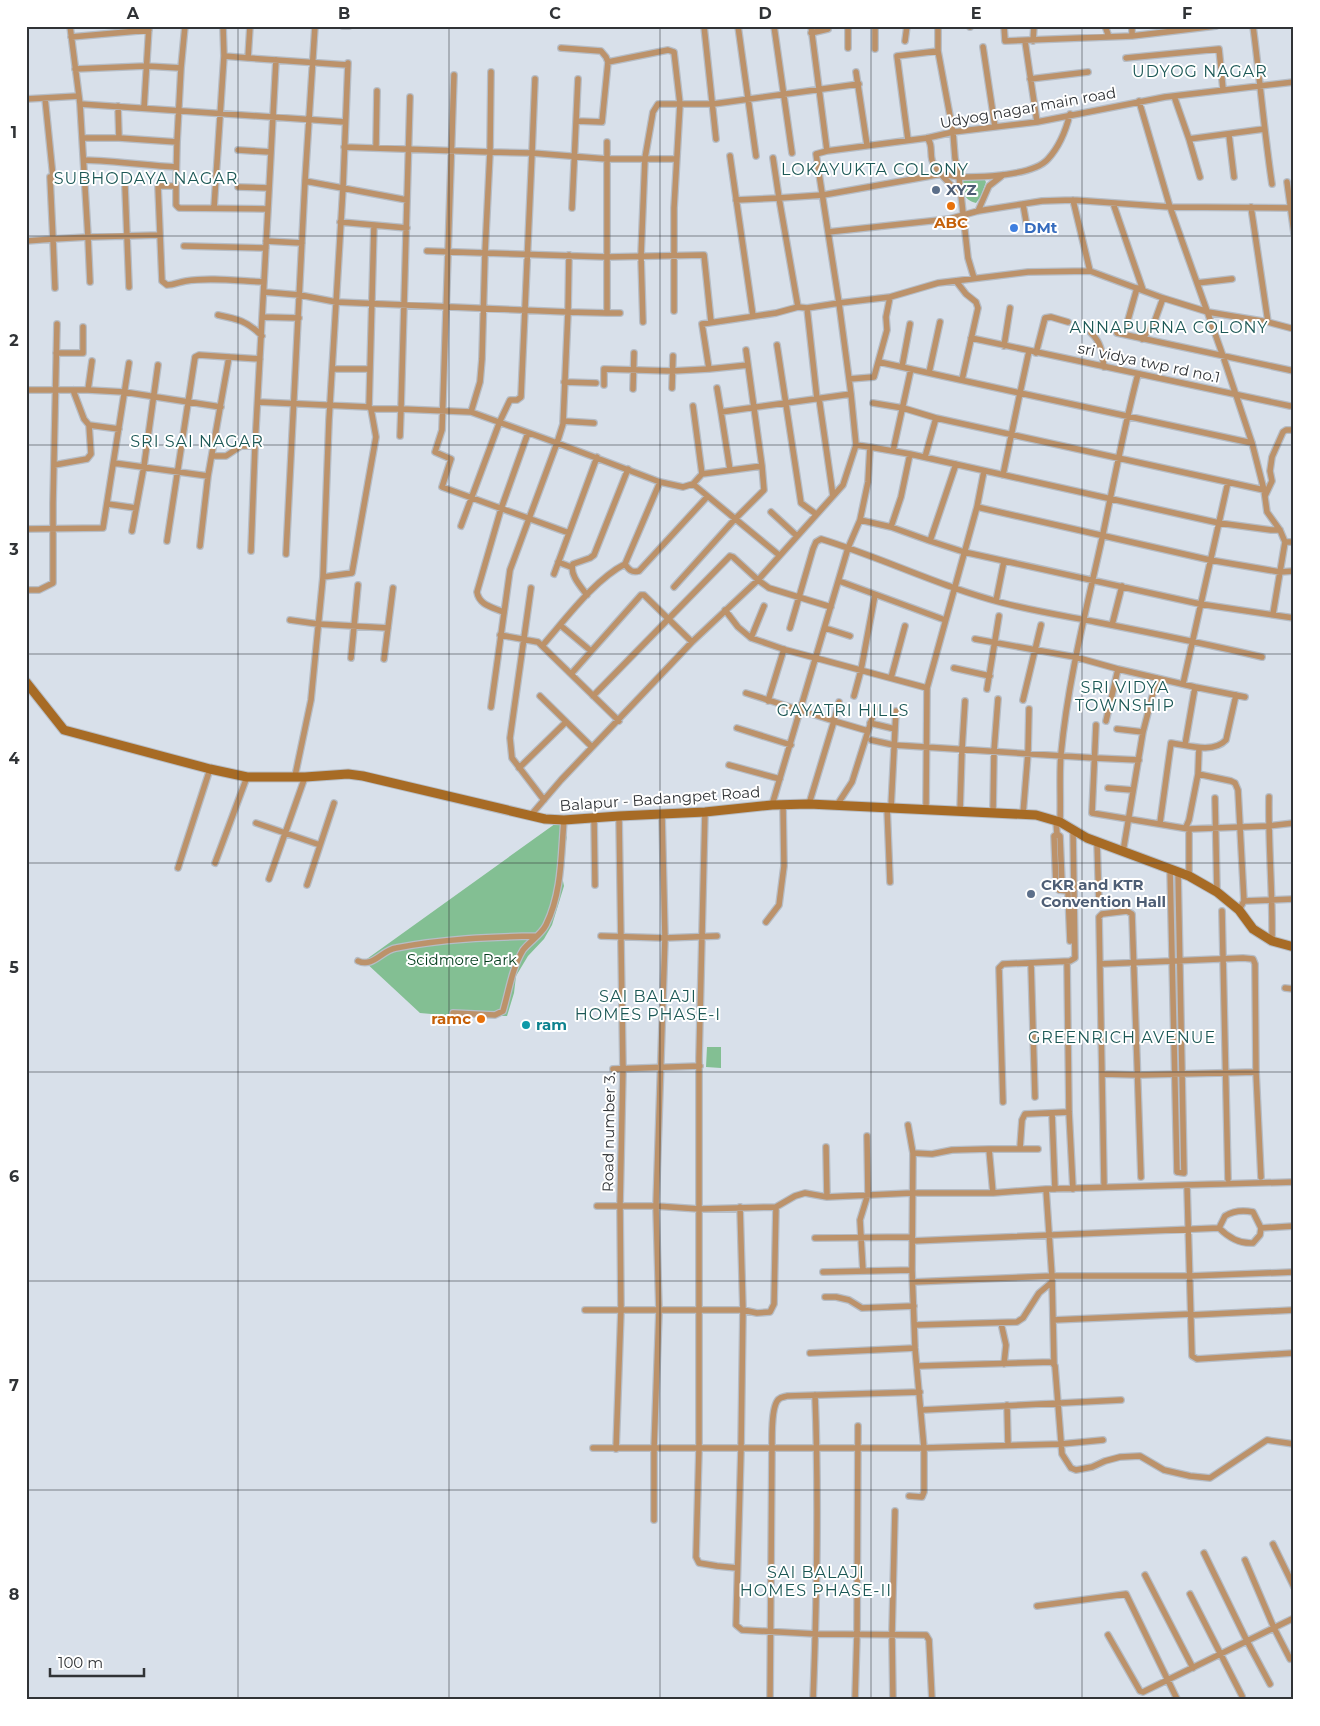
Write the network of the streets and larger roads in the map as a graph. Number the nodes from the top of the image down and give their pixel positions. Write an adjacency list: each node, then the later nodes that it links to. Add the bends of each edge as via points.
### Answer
1 (70, 26): 27 (street)
2 (185, 26): 44 (street)
3 (223, 26): 37 (street)
4 (250, 26): 38 (street)
5 (315, 26): 41 (street)
6 (343, 26): 7 (street)
7 (349, 26)
8 (704, 26): 69 (street)
9 (738, 26): 65 (street)
10 (774, 26): 60 (street)
11 (848, 26): 34 (street)
12 (875, 26): 35 (street)
13 (906, 26): 29 (street)
14 (938, 26): 36 (street)
15 (1004, 26): 30 (street, via 1005,41)
16 (1034, 26): 31 (street)
17 (1105, 26): 28 (street)
18 (1132, 26): 26 (street)
19 (1216, 26): 21 (street)
20 (1253, 26): 55 (street)
21 (1209, 27): 23 (street)
22 (149, 28): 27 (street); 43 (street)
23 (1175, 28): 26 (street)
24 (811, 30): 25 (street); 57 (street)
25 (828, 30)
26 (1132, 36): 28 (street)
27 (71, 37): 45 (street)
28 (1109, 37): 31 (street)
29 (905, 41)
30 (1025, 41): 31 (street); 52 (street)
31 (1033, 41)
32 (983, 47): 80 (street)
33 (560, 48): 42 (street, via 601,51)
34 (848, 48)
35 (874, 50)
36 (938, 51): 82 (street); 89 (street, via 897,56)
37 (224, 56): 38 (street); 73 (street)
38 (248, 58): 40 (street)
39 (1126, 58): 56 (street, via 1218,48)
40 (276, 60): 41 (street); 75 (street)
41 (312, 62): 76 (street); 78 (street, via 348,64)
42 (608, 62): 68 (street, via 671,50 674,52); 77 (street, via 602,122)
43 (146, 66): 44 (street); 45 (street); 71 (street)
44 (181, 68): 72 (street)
45 (75, 69): 59 (street)
46 (491, 72): 99 (street)
47 (856, 72): 54 (street)
48 (1088, 72): 52 (street)
49 (454, 74): 97 (street)
50 (535, 78): 101 (street)
51 (578, 79): 77 (street)
52 (1030, 80): 79 (street)
53 (1294, 82): 55 (street, Udyog nagar main road)
54 (859, 84): 57 (street); 92 (street)
55 (1261, 85): 56 (street, Udyog nagar main road); 81 (street)
56 (1223, 89): 61 (street, Udyog nagar main road)
57 (820, 90): 60 (street); 100 (street)
58 (377, 91): 94 (street)
59 (79, 96): 63 (street); 67 (street)
60 (783, 96): 65 (street); 102 (street)
61 (1174, 96): 66 (street, Udyog nagar main road); 88 (street)
62 (410, 97): 95 (street)
63 (45, 98): 64 (street); 150 (street, via 52,157)
64 (26, 99)
65 (748, 101): 69 (street); 105 (street)
66 (1139, 101): 74 (street, Udyog nagar main road); 133 (street)
67 (80, 104): 70 (street); 84 (street)
68 (680, 104): 69 (street); 107 (street, via 656,106); 108 (street)
69 (713, 104): 87 (street)
70 (118, 106): 71 (street); 85 (street)
71 (144, 108): 72 (street)
72 (178, 110): 73 (street); 90 (street)
73 (219, 113): 75 (street); 135 (street)
74 (1070, 114): 79 (street, Udyog nagar main road); 113 (street, via 1066,129 1048,160)
75 (272, 118): 76 (street); 98 (street)
76 (308, 120): 78 (street); 117 (street)
77 (577, 121): 103 (street)
78 (345, 122): 93 (street)
79 (1037, 122): 80 (street, Udyog nagar main road)
80 (995, 127): 82 (street, Udyog nagar main road)
81 (1264, 129): 83 (street); 119 (street)
82 (953, 132): 86 (street, Udyog nagar main road); 114 (street)
83 (1229, 135): 88 (street); 116 (street)
84 (82, 138): 85 (street); 110 (street)
85 (119, 138): 90 (street)
86 (927, 138): 89 (street, Udyog nagar main road); 112 (street, via 932,161)
87 (716, 139)
88 (1189, 139): 115 (street)
89 (908, 140): 92 (street, Udyog nagar main road)
90 (177, 142): 111 (street)
91 (607, 142): 106 (street)
92 (867, 145): 100 (street, Udyog nagar main road)
93 (344, 147): 94 (street); 124 (street)
94 (376, 148): 95 (street)
95 (410, 148): 97 (street); 128 (street)
96 (238, 150): 98 (street)
97 (451, 150): 99 (street); 157 (street)
98 (270, 152): 123 (street)
99 (490, 152): 101 (street); 158 (street)
100 (827, 152): 126 (street, via 816,154)
101 (532, 153): 103 (street); 159 (street)
102 (792, 153)
103 (575, 156): 106 (street); 136 (street)
104 (730, 156): 129 (street)
105 (756, 156)
106 (607, 158): 107 (street); 163 (street)
107 (645, 158): 108 (street); 161 (street)
108 (676, 158): 162 (street)
109 (773, 158): 127 (street)
110 (84, 160): 111 (street); 149 (street)
111 (176, 167): 121 (street)
112 (942, 174): 114 (street); 125 (street); 126 (street)
113 (1004, 175): 114 (street); 139 (street, via 989,186)
114 (959, 177): 125 (street)
115 (1200, 177)
116 (1234, 177)
117 (305, 181): 124 (street); 153 (street)
118 (1287, 182): 137 (street)
119 (1272, 184)
120 (125, 186): 148 (street)
121 (176, 186): 135 (street, via 177,208); 147 (street, via 158,186)
122 (238, 187): 123 (street)
123 (268, 188): 138 (street)
124 (343, 188): 128 (street); 141 (street)
125 (960, 194): 140 (street)
126 (823, 195): 127 (street); 145 (street)
127 (779, 198): 129 (street); 184 (street)
128 (407, 200): 144 (street)
129 (736, 200): 194 (street)
130 (1073, 200): 131 (street); 132 (street); 164 (street)
131 (1113, 203): 133 (street); 173 (street)
132 (1023, 204): 139 (street); 143 (street)
133 (1170, 207): 134 (street); 170 (street)
134 (1251, 207): 137 (street); 201 (street)
135 (214, 208): 138 (street)
136 (572, 208)
137 (1292, 208): 146 (street)
138 (268, 209): 152 (street)
139 (978, 211): 140 (street)
140 (962, 216): 145 (street); 165 (street)
141 (340, 222): 142 (street); 178 (street)
142 (374, 225): 144 (street); 180 (street)
143 (1027, 227)
144 (407, 228): 181 (street)
145 (828, 232): 179 (street)
146 (1294, 232)
147 (160, 234): 148 (street); 169 (street, via 162,281 167,285 210,280)
148 (126, 235): 149 (street); 171 (street)
149 (88, 237): 150 (street); 168 (street)
150 (53, 239): 151 (street); 172 (street)
151 (26, 241)
152 (266, 241): 153 (street); 155 (street)
153 (302, 243): 175 (street)
154 (184, 246): 155 (street)
155 (266, 248): 169 (street)
156 (427, 251): 157 (street)
157 (448, 252): 158 (street); 182 (street)
158 (485, 253): 159 (street); 183 (street)
159 (527, 254): 160 (street); 187 (street)
160 (569, 255): 163 (street); 189 (street)
161 (641, 256): 162 (street); 163 (street); 197 (street)
162 (673, 256): 188 (street); 198 (street, via 704,255)
163 (607, 257): 191 (street)
164 (1090, 271): 165 (street, via 1028,272); 173 (street)
165 (974, 278): 167 (street)
166 (1232, 279): 170 (street)
167 (956, 281): 176 (street); 210 (street, via 978,306)
168 (90, 282)
169 (264, 282): 174 (street)
170 (1197, 283): 190 (street)
171 (129, 287)
172 (54, 288)
173 (1140, 289): 177 (street); 208 (street)
174 (264, 292): 175 (street); 195 (street)
175 (300, 295): 178 (street); 196 (street)
176 (890, 296): 179 (street); 223 (street)
177 (1163, 298): 190 (street); 211 (street, via 1154,323)
178 (336, 302): 180 (street); 229 (street)
179 (839, 303): 185 (street); 238 (street)
180 (372, 304): 181 (street); 230 (street)
181 (405, 305): 182 (street); 268 (street)
182 (446, 306): 183 (street); 269 (street)
183 (483, 308): 187 (street); 270 (street, via 480,382)
184 (798, 308): 185 (street); 194 (street)
185 (807, 308): 255 (street)
186 (1010, 308): 213 (street)
187 (525, 310): 189 (street); 274 (street, via 521,397 510,400)
188 (674, 311)
189 (568, 312): 191 (street); 240 (street)
190 (1208, 312): 201 (street); 219 (street)
191 (607, 313): 192 (street)
192 (620, 313)
193 (218, 315): 209 (street, via 239,320)
194 (753, 316): 198 (street)
195 (263, 317): 196 (street); 209 (street)
196 (299, 318): 258 (street)
197 (642, 322)
198 (711, 322): 232 (street, via 702,324)
199 (940, 322): 236 (street)
200 (1068, 322): 215 (street, via 1045,318)
201 (1268, 322): 205 (street)
202 (57, 324): 216 (street)
203 (910, 324): 227 (street)
204 (83, 326): 216 (street, via 83,353)
205 (1294, 329)
206 (1117, 332): 208 (street)
207 (1091, 333): 228 (street, via 1102,348)
208 (1124, 334): 211 (street)
209 (262, 336): 221 (street)
210 (971, 338): 213 (street, sri vidya twp rd no.1); 239 (street)
211 (1142, 339): 219 (street)
212 (777, 344): 260 (street)
213 (1004, 346): 215 (street, sri vidya twp rd no.1)
214 (746, 350): 226 (street)
215 (1032, 352): 228 (street, sri vidya twp rd no.1); 251 (street)
216 (56, 353): 247 (street)
217 (634, 353): 231 (street)
218 (673, 356): 234 (street)
219 (1223, 356): 235 (street); 252 (street)
220 (229, 357): 221 (street); 257 (street, via 194,357); 264 (street)
221 (260, 359): 256 (street)
222 (92, 360): 249 (street)
223 (879, 362): 227 (street); 238 (street, via 874,377)
224 (129, 363): 250 (street)
225 (158, 365): 254 (street)
226 (748, 365): 232 (street); 266 (street)
227 (902, 367): 233 (street)
228 (1104, 367): 237 (street, sri vidya twp rd no.1)
229 (333, 369): 230 (street); 261 (street)
230 (370, 369): 265 (street)
231 (634, 369): 234 (street); 242 (street, via 604,369); 245 (street)
232 (709, 369): 234 (street)
233 (911, 369): 236 (street); 267 (street)
234 (672, 371): 243 (street)
235 (1294, 371)
236 (930, 373): 239 (street)
237 (1138, 374): 252 (street, sri vidya twp rd no.1); 272 (street)
238 (849, 380): 253 (street)
239 (962, 380): 251 (street)
240 (564, 382): 241 (street); 275 (street)
241 (596, 383)
242 (604, 385)
243 (672, 388)
244 (717, 388): 271 (street)
245 (633, 389)
246 (26, 390): 247 (street)
247 (56, 390): 248 (street); 296 (street)
248 (73, 390): 249 (street); 277 (street)
249 (88, 390): 250 (street)
250 (124, 392): 254 (street); 278 (street)
251 (1020, 393): 272 (street); 281 (street)
252 (1235, 393): 263 (street, sri vidya twp rd no.1); 284 (street)
253 (851, 394): 255 (street); 285 (street)
254 (154, 396): 257 (street); 297 (street)
255 (818, 398): 260 (street); 311 (street)
256 (258, 402): 258 (street); 286 (street)
257 (187, 403): 264 (street); 301 (street)
258 (294, 403): 261 (street); 341 (street)
259 (874, 403): 267 (street)
260 (785, 404): 266 (street); 319 (street, via 802,503)
261 (330, 405): 265 (street); 351 (street)
262 (693, 406): 303 (street)
263 (1290, 406)
264 (221, 407): 290 (street)
265 (370, 408): 268 (street); 351 (street, via 376,437 352,573)
266 (755, 408): 271 (street); 298 (street)
267 (903, 408): 273 (street); 288 (street)
268 (401, 409): 269 (street); 282 (street)
269 (442, 410): 270 (street); 312 (street, via 442,430 435,452 451,459 442,487)
270 (471, 412): 274 (street)
271 (721, 412): 300 (street)
272 (1127, 416): 284 (street); 293 (street)
273 (936, 418): 281 (street); 292 (street)
274 (500, 421): 280 (street); 312 (street)
275 (563, 421): 276 (street); 283 (street)
276 (594, 423)
277 (88, 425): 278 (street); 296 (street, via 91,454 87,459)
278 (119, 429): 294 (street)
279 (1294, 430): 309 (street, via 1283,432 1272,457 1272,481)
280 (528, 434): 283 (street); 317 (street)
281 (1012, 434): 293 (street); 304 (street)
282 (400, 436)
283 (557, 443): 291 (street); 320 (street)
284 (1252, 443): 309 (street)
285 (856, 445): 287 (street); 311 (street, via 842,485)
286 (255, 446): 290 (street, via 241,446 226,456); 339 (street)
287 (870, 447): 288 (street); 322 (street, via 868,482)
288 (894, 451): 289 (street)
289 (910, 454): 292 (street); 325 (street, via 902,497)
290 (212, 456): 305 (street)
291 (597, 457): 299 (street); 330 (street)
292 (925, 457): 295 (street)
293 (1120, 457): 307 (street); 313 (street)
294 (114, 462): 297 (street); 314 (street)
295 (956, 464): 302 (street); 334 (street)
296 (54, 465): 326 (street)
297 (144, 466): 301 (street); 316 (street)
298 (762, 466): 300 (street); 321 (street, via 764,490)
299 (628, 469): 306 (street); 347 (street, via 594,555)
300 (730, 470): 303 (street)
301 (176, 471): 305 (street); 333 (street)
302 (984, 471): 304 (street); 315 (street)
303 (702, 474): 308 (street)
304 (1003, 475): 313 (street)
305 (208, 476): 337 (street)
306 (660, 482): 308 (street, via 683,487); 346 (street)
307 (1228, 482): 309 (street); 323 (street)
308 (693, 484): 310 (street)
309 (1265, 493): 328 (street, via 1266,512)
310 (707, 496): 321 (street); 346 (street, via 639,571 630,570)
311 (832, 496): 319 (street)
312 (471, 499): 317 (street); 324 (street)
313 (1110, 499): 323 (street); 332 (street)
314 (108, 504): 316 (street); 326 (street, via 103,528)
315 (977, 507): 332 (street); 340 (street)
316 (136, 508): 329 (street)
317 (501, 509): 320 (street); 370 (street, via 477,592 483,603)
318 (771, 512): 331 (street)
319 (816, 514): 331 (street)
320 (528, 518): 330 (street); 370 (street, via 510,570)
321 (735, 519): 342 (street); 357 (street)
322 (860, 520): 325 (street); 338 (street)
323 (1219, 523): 328 (street); 343 (street)
324 (461, 526)
325 (891, 527): 334 (street)
326 (54, 528): 327 (street); 361 (street, via 54,583 39,590)
327 (26, 529)
328 (1280, 530): 335 (street)
329 (132, 532)
330 (569, 533): 345 (street)
331 (797, 536): 342 (street)
332 (1102, 536): 343 (street); 353 (street)
333 (167, 541)
334 (930, 541): 340 (street)
335 (1285, 542): 336 (street); 349 (street)
336 (1294, 542)
337 (200, 546)
338 (848, 548): 354 (street); 358 (street); 364 (street, via 818,540)
339 (251, 551)
340 (964, 552): 344 (street); 358 (street)
341 (286, 554)
342 (779, 555): 352 (street)
343 (1210, 560): 349 (street); 366 (street)
344 (1004, 561): 353 (street); 365 (street)
345 (558, 562): 347 (street); 350 (street)
346 (625, 564): 362 (street)
347 (572, 567): 362 (street)
348 (1294, 571): 349 (street)
349 (1280, 572): 371 (street)
350 (554, 574)
351 (323, 577): 378 (street)
352 (758, 580): 364 (street, via 769,588); 369 (street); 374 (street, via 730,556)
353 (1092, 580): 356 (street); 377 (street)
354 (839, 582): 363 (street); 368 (street)
355 (358, 585): 382 (street)
356 (1122, 586): 366 (street); 381 (street)
357 (674, 587)
358 (954, 587): 365 (street); 376 (street)
359 (394, 588): 384 (street)
360 (531, 588): 390 (street)
361 (26, 590)
362 (587, 595): 379 (street)
363 (875, 595): 376 (street); 406 (street)
364 (799, 598): 368 (street); 385 (street)
365 (996, 601): 377 (street)
366 (1200, 604): 371 (street); 392 (street)
367 (764, 606): 389 (street)
368 (831, 607): 386 (street)
369 (725, 610): 389 (street); 393 (street)
370 (504, 612): 387 (street)
371 (1273, 614): 373 (street)
372 (999, 616): 394 (street)
373 (1294, 618)
374 (668, 619): 393 (street); 398 (street, via 641,595); 419 (street)
375 (290, 620): 378 (street)
376 (945, 620): 414 (street)
377 (1084, 620): 381 (street); 399 (street)
378 (318, 624): 382 (street); 460 (street, via 311,700)
379 (560, 625): 395 (street); 398 (street)
380 (1041, 625): 397 (street)
381 (1112, 625): 392 (street)
382 (354, 626): 384 (street); 401 (street)
383 (905, 626): 409 (street)
384 (388, 628): 403 (street)
385 (790, 628)
386 (825, 628): 388 (street); 402 (street)
387 (500, 635): 390 (street); 427 (street)
388 (850, 636)
389 (751, 638): 396 (street)
390 (524, 639): 395 (street); 457 (street, via 510,738 512,758)
391 (975, 639): 394 (street)
392 (1193, 641): 400 (street); 412 (street)
393 (692, 642): 432 (street)
394 (995, 642): 397 (street); 408 (street)
395 (542, 646): 407 (street)
396 (784, 649): 402 (street); 424 (street)
397 (1035, 649): 399 (street); 423 (street)
398 (591, 651): 407 (street)
399 (1075, 657): 405 (street); 453 (street)
400 (1262, 657)
401 (351, 658)
402 (816, 658): 406 (street); 430 (street)
403 (384, 659)
404 (954, 668): 408 (street)
405 (1118, 669): 410 (street); 434 (street)
406 (861, 670): 409 (street); 420 (street)
407 (571, 674): 419 (street)
408 (990, 676): 415 (street)
409 (890, 678): 414 (street)
410 (1157, 678): 412 (street); 442 (street)
411 (26, 682): 458 (street, Balapur - Badangpet Road, via 64,730)
412 (1183, 684): 413 (street)
413 (1195, 687): 417 (street); 446 (street)
414 (927, 688): 448 (street)
415 (987, 689)
416 (746, 693): 424 (street)
417 (1236, 695): 421 (street); 449 (street, via 1226,740)
418 (540, 696): 435 (street)
419 (593, 696): 432 (street)
420 (854, 696)
421 (1245, 697)
422 (998, 700): 451 (street)
423 (1023, 700)
424 (768, 701): 430 (street)
425 (965, 701): 450 (street)
426 (839, 702): 433 (street)
427 (491, 706)
428 (875, 709): 436 (street)
429 (1029, 709): 452 (street)
430 (801, 711): 433 (street); 444 (street)
431 (896, 711): 440 (street)
432 (619, 721): 447 (street)
433 (834, 721): 441 (street); 470 (street)
434 (1106, 721)
435 (566, 722): 447 (street); 457 (street)
436 (870, 723): 440 (street); 441 (street)
437 (1096, 725): 454 (street)
438 (737, 728): 444 (street)
439 (1117, 728): 442 (street)
440 (895, 729): 445 (street)
441 (868, 731): 473 (street, via 852,782)
442 (1144, 732): 455 (street)
443 (871, 740): 445 (street)
444 (791, 745): 463 (street)
445 (894, 745): 448 (street); 474 (street)
446 (1185, 745): 449 (street); 489 (street, via 1171,743)
447 (592, 747): 468 (street)
448 (927, 747): 450 (street); 475 (street)
449 (1199, 748): 459 (street)
450 (962, 749): 451 (street); 476 (street)
451 (994, 751): 452 (street); 478 (street)
452 (1028, 753): 453 (street); 479 (street)
453 (1061, 755): 454 (street); 486 (street)
454 (1095, 758): 455 (street); 484 (street, via 1092,813)
455 (1139, 760): 465 (street)
456 (729, 765): 463 (street)
457 (519, 768): 468 (street)
458 (210, 769): 461 (street, Balapur - Badangpet Road); 500 (street)
459 (1198, 774): 490 (street, via 1235,783); 492 (street)
460 (295, 776): 461 (street, Balapur - Badangpet Road); 462 (street, Balapur - Badangpet Road)
461 (247, 777): 499 (street)
462 (306, 777): 480 (street, Balapur - Badangpet Road, via 364,776); 495 (street)
463 (780, 780): 471 (street)
464 (1108, 788): 465 (street)
465 (1133, 790): 484 (street)
466 (1215, 798): 493 (street)
467 (1269, 798): 491 (street)
468 (544, 800): 480 (street)
469 (334, 803): 497 (street)
470 (809, 804): 472 (street, Balapur - Badangpet Road); 473 (street, Balapur - Badangpet Road)
471 (772, 805): 472 (street, Balapur - Badangpet Road); 477 (street, Balapur - Badangpet Road)
472 (783, 805): 514 (street, via 784,866 779,905)
473 (837, 805): 474 (street, Balapur - Badangpet Road)
474 (889, 808): 475 (street, Balapur - Badangpet Road); 504 (street)
475 (926, 809): 476 (street, Balapur - Badangpet Road)
476 (960, 811): 478 (street, Balapur - Badangpet Road)
477 (705, 812): 481 (street, Balapur - Badangpet Road); 518 (street)
478 (993, 812): 479 (street, Balapur - Badangpet Road)
479 (1023, 814): 486 (street, Balapur - Badangpet Road)
480 (531, 815): 485 (street, Balapur - Badangpet Road)
481 (662, 815): 482 (street, Balapur - Badangpet Road); 520 (street)
482 (619, 816): 483 (street, Balapur - Badangpet Road); 517 (street, Road number 3.)
483 (594, 818): 485 (street, Balapur - Badangpet Road); 506 (street)
484 (1129, 818): 489 (street); 498 (street)
485 (564, 820): 515 (street, via 559,884 545,927)
486 (1058, 821): 494 (street, Balapur - Badangpet Road); 521 (street, via 1054,836 1056,885 1068,893)
487 (1294, 822): 491 (street)
488 (256, 823): 495 (street)
489 (1160, 823): 492 (street)
490 (1241, 826): 491 (street); 493 (street); 510 (street)
491 (1268, 826): 509 (street)
492 (1188, 828): 493 (street); 502 (street)
493 (1216, 828): 507 (street)
494 (1073, 830): 496 (street, Balapur - Badangpet Road); 527 (street, via 1075,958)
495 (284, 834): 497 (street); 503 (street)
496 (1097, 842): 498 (street, Balapur - Badangpet Road); 511 (street)
497 (320, 846): 505 (street)
498 (1123, 852): 501 (street, Balapur - Badangpet Road)
499 (215, 863)
500 (178, 868)
501 (1174, 870): 502 (street, Balapur - Badangpet Road); 526 (street); 528 (street)
502 (1189, 876): 507 (street, Balapur - Badangpet Road)
503 (269, 878)
504 (890, 882)
505 (307, 885)
506 (595, 885)
507 (1217, 892): 512 (street, Balapur - Badangpet Road)
508 (1294, 899): 509 (street)
509 (1273, 900): 510 (street); 522 (street)
510 (1244, 901): 512 (street)
511 (1099, 905)
512 (1239, 910): 522 (street, Balapur - Badangpet Road, via 1253,929)
513 (1222, 911): 524 (street)
514 (766, 922)
515 (537, 936): 525 (street, via 436,940 394,948 374,961); 534 (street, via 515,965 503,1012 495,1015)
516 (601, 936): 517 (street)
517 (621, 936): 520 (street); 538 (street, Road number 3.)
518 (703, 936): 519 (street); 520 (street); 535 (street)
519 (718, 936)
520 (665, 938): 536 (street)
521 (1070, 941)
522 (1272, 941): 523 (street, Balapur - Badangpet Road)
523 (1294, 947)
524 (1223, 959): 526 (street); 539 (street, via 1249,958 1255,964); 540 (street)
525 (358, 961)
526 (1179, 961): 528 (street); 543 (street)
527 (1067, 962): 529 (street); 547 (street)
528 (1172, 962): 530 (street); 542 (street)
529 (1031, 963): 545 (street); 546 (street, via 1003,964 999,968)
530 (1135, 963): 531 (street); 531 (street, via 1132,914 1127,911 1100,915); 544 (street)
531 (1100, 964): 541 (street)
532 (1285, 988): 533 (street)
533 (1294, 990)
534 (453, 1014)
535 (700, 1066): 536 (street); 574 (street)
536 (662, 1068): 538 (street); 571 (street)
537 (614, 1069): 538 (street)
538 (623, 1069): 569 (street, Road number 3.)
539 (1256, 1072): 540 (street); 557 (street)
540 (1226, 1073): 543 (street); 558 (street)
541 (1103, 1074): 544 (street); 560 (street)
542 (1175, 1074): 543 (street); 543 (street, via 1178,1173 1184,1172); 544 (street)
543 (1183, 1074)
544 (1139, 1075): 556 (street)
545 (1035, 1097)
546 (1003, 1102)
547 (1069, 1112): 548 (street); 564 (street)
548 (1052, 1113): 552 (street, via 1026,1114 1022,1120); 563 (street)
549 (908, 1125): 555 (street)
550 (867, 1136): 567 (street)
551 (826, 1147): 568 (street)
552 (1020, 1148): 553 (street); 554 (street)
553 (989, 1149): 555 (street); 566 (street)
554 (1038, 1149)
555 (913, 1153): 565 (street)
556 (1141, 1177)
557 (1261, 1177)
558 (1228, 1179)
559 (1294, 1182): 561 (street)
560 (1104, 1183)
561 (1187, 1186): 564 (street); 578 (street)
562 (1046, 1189): 563 (street); 566 (street); 579 (street)
563 (1055, 1189): 564 (street)
564 (1073, 1190)
565 (912, 1192): 566 (street); 567 (street); 582 (street)
566 (993, 1193)
567 (868, 1194): 568 (street); 580 (street, via 860,1220)
568 (827, 1197): 573 (street, via 799,1194)
569 (620, 1205): 570 (street); 571 (street); 593 (street, Road number 3.)
570 (597, 1206)
571 (656, 1206): 574 (street); 597 (street)
572 (740, 1207): 573 (street); 574 (street); 595 (street)
573 (776, 1207): 595 (street, via 772,1309 757,1313)
574 (699, 1208): 594 (street)
575 (1294, 1226): 577 (street)
576 (1219, 1228): 577 (street, via 1243,1244 1253,1243); 577 (street, via 1231,1212 1247,1210 1253,1212); 578 (street)
577 (1261, 1228)
578 (1189, 1230): 579 (street); 587 (street)
579 (1050, 1236): 582 (street); 588 (street)
580 (860, 1237): 581 (street); 582 (street); 584 (street)
581 (815, 1238)
582 (912, 1239): 583 (street)
583 (912, 1270): 584 (street); 589 (street)
584 (863, 1271): 585 (street)
585 (824, 1272)
586 (1294, 1272): 587 (street)
587 (1190, 1276): 588 (street); 598 (street)
588 (1052, 1279): 589 (street); 599 (street); 600 (street, via 1038,1293 1020,1321)
589 (913, 1282): 591 (street)
590 (825, 1297): 591 (street, via 849,1300 862,1308)
591 (914, 1306): 601 (street)
592 (585, 1310): 593 (street)
593 (621, 1310): 597 (street); 624 (street, Road number 3.)
594 (699, 1310): 595 (street); 597 (street); 626 (street)
595 (743, 1310): 627 (street)
596 (1294, 1310): 598 (street)
597 (659, 1311): 625 (street)
598 (1191, 1314): 599 (street); 604 (street, via 1192,1356 1197,1359)
599 (1053, 1320): 605 (street)
600 (1001, 1324): 601 (street); 606 (street, via 1006,1345)
601 (915, 1325): 602 (street)
602 (915, 1348): 603 (street); 607 (street)
603 (810, 1353)
604 (1294, 1353)
605 (1054, 1363): 606 (street); 611 (street)
606 (1004, 1364): 607 (street)
607 (918, 1366): 608 (street)
608 (920, 1392): 609 (street); 613 (street)
609 (815, 1394): 620 (street, via 779,1399 774,1412); 621 (street)
610 (1121, 1400): 611 (street)
611 (1058, 1402): 612 (street); 616 (street)
612 (1007, 1405): 613 (street); 618 (street)
613 (922, 1410): 623 (street)
614 (858, 1426): 622 (street)
615 (1103, 1440): 616 (street)
616 (1060, 1444): 617 (street, via 1070,1468 1076,1470 1120,1457 1140,1456 1164,1470 1210,1478 1267,1440); 618 (street)
617 (1294, 1444)
618 (1008, 1445): 623 (street)
619 (593, 1448): 624 (street)
620 (772, 1448): 621 (street); 627 (street); 641 (street)
621 (818, 1448): 622 (street); 642 (street)
622 (857, 1448): 623 (street); 643 (street)
623 (924, 1448): 628 (street, via 924,1495)
624 (616, 1449): 625 (street)
625 (654, 1449): 626 (street); 630 (street)
626 (699, 1449): 627 (street); 634 (street, via 696,1557 705,1565)
627 (741, 1449): 634 (street)
628 (909, 1496)
629 (895, 1511): 644 (street)
630 (654, 1520)
631 (1273, 1544): 636 (street)
632 (1204, 1553): 646 (street)
633 (1245, 1560): 640 (street)
634 (737, 1568): 641 (street, via 736,1625 742,1630)
635 (1145, 1575): 649 (street)
636 (1294, 1588)
637 (1190, 1594): 647 (street)
638 (1037, 1606): 650 (street, via 1126,1594)
639 (1294, 1618): 640 (street)
640 (1274, 1628): 646 (street); 648 (street)
641 (770, 1631): 642 (street); 654 (street)
642 (816, 1634): 643 (street); 655 (street)
643 (857, 1634): 644 (street); 656 (street)
644 (892, 1634): 657 (street); 658 (street, via 928,1637)
645 (1108, 1635): 650 (street, via 1140,1691)
646 (1247, 1641): 647 (street); 651 (street)
647 (1220, 1654): 649 (street); 652 (street)
648 (1290, 1659)
649 (1193, 1668): 650 (street)
650 (1168, 1681): 653 (street)
651 (1270, 1684)
652 (1242, 1696)
653 (1176, 1699)
654 (770, 1700)
655 (813, 1700)
656 (855, 1700)
657 (893, 1700)
658 (932, 1700)

